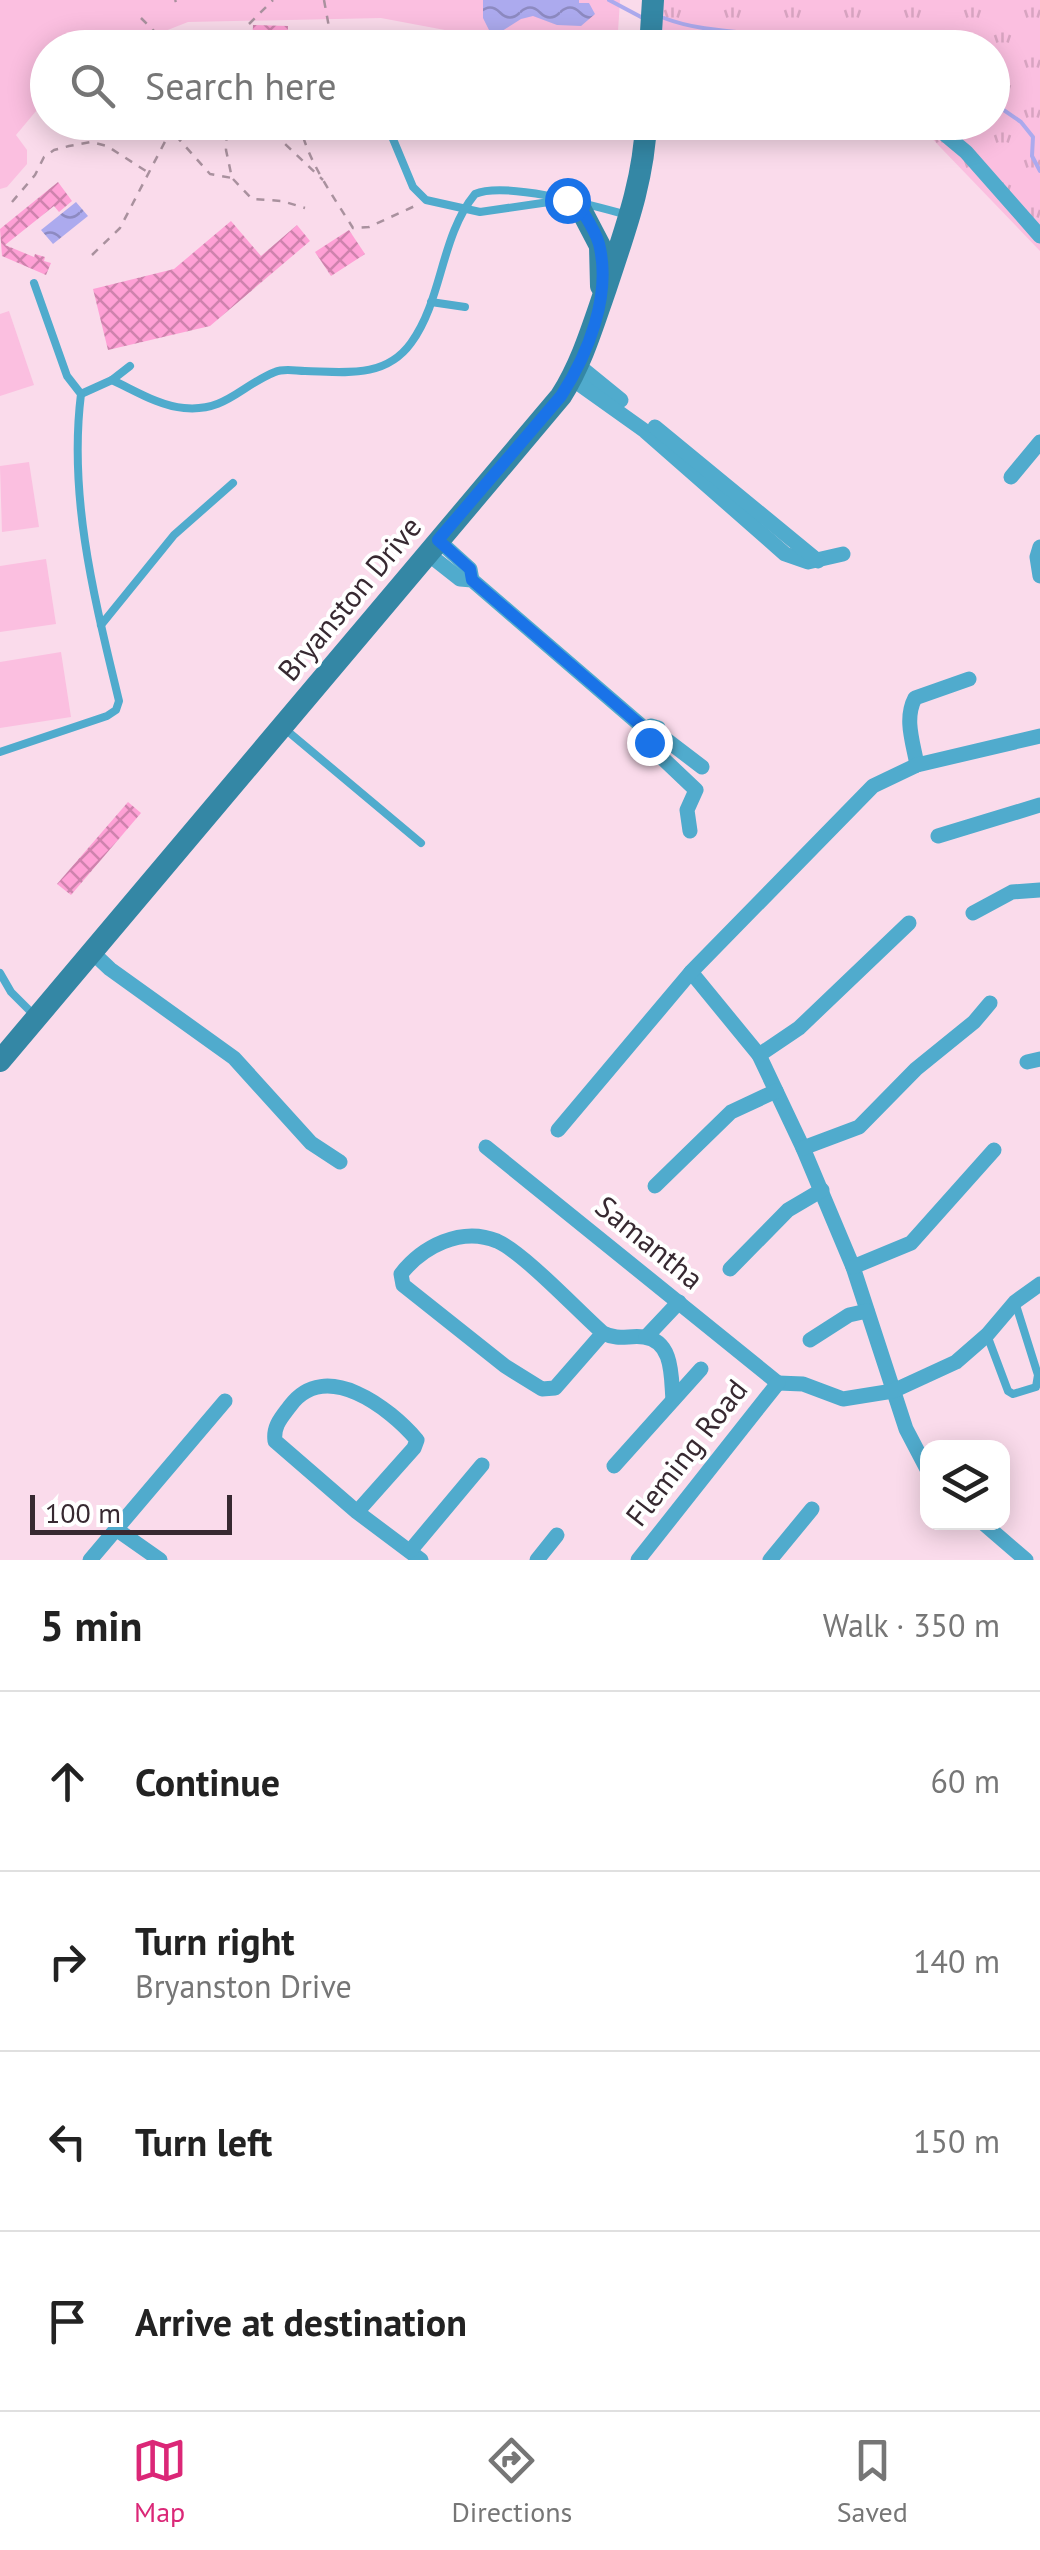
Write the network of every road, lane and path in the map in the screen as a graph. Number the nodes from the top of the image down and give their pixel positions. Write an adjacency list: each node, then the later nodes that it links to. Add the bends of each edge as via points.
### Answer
1 (273, 0): 5 (path)
2 (323, 0): 7 (path)
3 (653, 0): 8 (street)
4 (140, 18): 6 (path)
5 (250, 24)
6 (152, 30)
7 (330, 30)
8 (651, 30)
9 (178, 140): 17 (path)
10 (226, 140): 19 (path)
11 (281, 140): 20 (path)
12 (305, 140): 20 (path)
13 (393, 140): 21 (lane, via 413,187)
14 (645, 140): 26 (street, Bryanston Drive)
15 (952, 140): 27 (street)
16 (165, 142): 17 (path); 18 (path)
17 (180, 143): 19 (path, via 210,174)
18 (148, 173): 23 (path, via 107,146 69,146 44,157); 28 (path, via 120,228)
19 (232, 178): 24 (path, via 252,200)
20 (325, 182): 21 (path, via 353,228)
21 (426, 200): 25 (lane)
22 (569, 201): 25 (lane); 25 (lane, via 492,189 475,194); 26 (lane); 30 (street, via 600,246)
23 (12, 202)
24 (304, 208)
25 (465, 209): 31 (lane)
26 (630, 215): 30 (street, Bryanston Drive)
27 (1040, 236)
28 (92, 255)
29 (34, 283): 36 (lane, via 62,364)
30 (602, 300): 34 (street, Bryanston Drive)
31 (431, 302): 32 (lane); 35 (lane, via 406,349 370,370 278,370 221,405 181,408)
32 (465, 307)
33 (130, 366): 35 (lane)
34 (575, 372): 40 (street, Bryanston Drive, via 544,419); 42 (street, via 785,554 799,561)
35 (112, 380): 36 (lane)
36 (81, 394): 44 (lane, via 78,480)
37 (1040, 442): 38 (street)
38 (1011, 477)
39 (233, 484): 44 (lane, via 174,535)
40 (433, 547): 46 (street, Bryanston Drive); 47 (street, via 460,579 472,580)
41 (1040, 547): 43 (street)
42 (843, 554)
43 (1040, 576)
44 (101, 625): 49 (lane, via 116,710)
45 (969, 679): 50 (street, via 916,698 910,732)
46 (282, 726): 55 (lane); 59 (street, Bryanston Drive)
47 (652, 736): 51 (street); 53 (street, via 656,753 696,790 687,810)
48 (1040, 736): 50 (street)
49 (0, 752)
50 (917, 765): 61 (street, via 863,795)
51 (702, 767)
52 (1040, 805): 54 (street)
53 (690, 831)
54 (938, 836)
55 (421, 843)
56 (1040, 890): 57 (street, via 1012,892)
57 (973, 913)
58 (909, 923): 64 (street, via 799,1028)
59 (92, 952): 63 (street, Bryanston Drive); 71 (street, via 234,1058 311,1144)
60 (0, 972): 63 (lane)
61 (691, 972): 64 (street); 67 (street)
62 (990, 1003): 69 (street, via 859,1128)
63 (37, 1018): 65 (street, Bryanston Drive)
64 (759, 1054): 66 (street)
65 (0, 1062)
66 (776, 1091): 69 (street); 72 (street, via 731,1112)
67 (558, 1130)
68 (486, 1147): 77 (street, Samantha)
69 (804, 1148): 73 (street)
70 (994, 1150): 74 (street, via 911,1243)
71 (340, 1162)
72 (655, 1186)
73 (822, 1190): 74 (street); 75 (street, via 788,1210)
74 (853, 1267): 79 (street)
75 (730, 1268)
76 (1040, 1284): 78 (street, Fleming Road)
77 (679, 1302): 82 (street); 85 (street, Samantha)
78 (1016, 1302): 81 (street, Fleming Road); 81 (lane, via 1036,1387 1008,1391)
79 (867, 1311): 83 (street); 86 (street)
80 (603, 1333): 80 (street, via 490,1238 426,1248 401,1274 403,1285 542,1390 555,1388); 82 (street, via 624,1340)
81 (987, 1335): 86 (street, Fleming Road, via 956,1362)
82 (646, 1337): 88 (street, via 669,1358)
83 (810, 1340)
84 (701, 1369): 88 (street)
85 (778, 1383): 86 (street, Fleming Road, via 857,1400); 101 (street, Fleming Road)
86 (893, 1391): 89 (street)
87 (224, 1400): 94 (street)
88 (673, 1400): 91 (street)
89 (920, 1460)
90 (482, 1465): 97 (street)
91 (614, 1466)
92 (812, 1509): 102 (street)
93 (357, 1512): 93 (street, via 275,1441 276,1426 304,1392 343,1387 370,1400 417,1440); 97 (street)
94 (116, 1529): 98 (street); 99 (street)
95 (991, 1530): 103 (street)
96 (557, 1535): 100 (street)
97 (416, 1556)
98 (90, 1560)
99 (160, 1560)
100 (537, 1560)
101 (638, 1560)
102 (770, 1560)
103 (1026, 1560)

